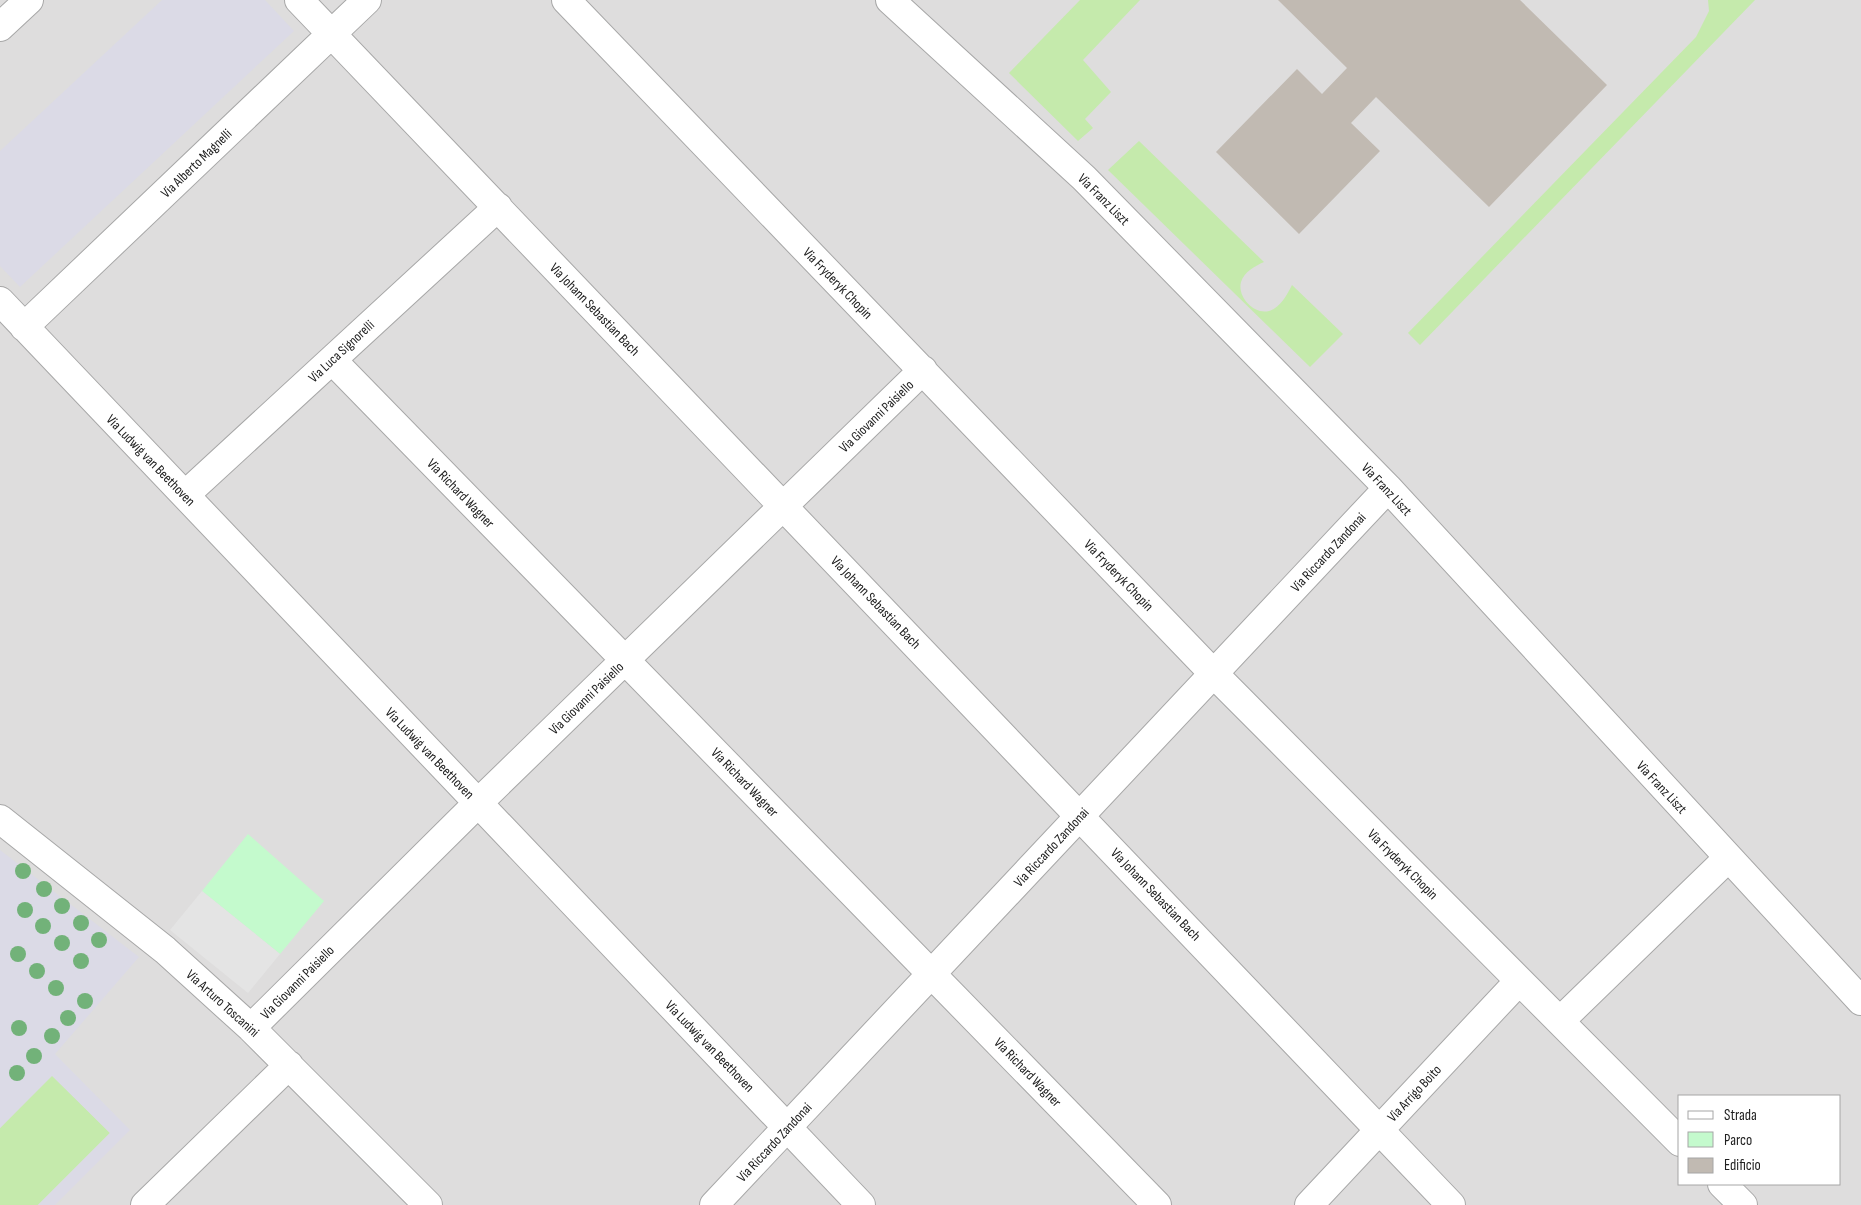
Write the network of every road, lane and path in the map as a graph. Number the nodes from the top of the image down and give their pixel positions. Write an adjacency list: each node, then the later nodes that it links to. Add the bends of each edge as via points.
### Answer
1 (29, 0): 6 (street)
2 (299, 0): 7 (street, Via Johann Sebastian Bach)
3 (367, 0): 7 (street, Via Alberto Magnelli)
4 (566, 0): 12 (street, Via Fryderyk Chopin)
5 (890, 0): 13 (street, Via Franz Liszt, via 1084,178)
6 (0, 27)
7 (331, 34): 8 (street, Via Johann Sebastian Bach); 10 (street, Via Alberto Magnelli)
8 (498, 207): 11 (street, Via Luca Signorelli); 15 (street, Via Johann Sebastian Bach)
9 (0, 301): 10 (street, Via Ludwig van Beethoven)
10 (24, 326): 14 (street, Via Ludwig van Beethoven)
11 (332, 360): 14 (street, Via Luca Signorelli); 16 (street, Via Richard Wagner)
12 (923, 370): 15 (street, Via Giovanni Paisiello); 17 (street, Via Fryderyk Chopin)
13 (1388, 488): 17 (street, Via Riccardo Zandonai); 21 (street, Via Franz Liszt)
14 (185, 495): 18 (street, Via Ludwig van Beethoven)
15 (784, 506): 16 (street, Via Giovanni Paisiello); 19 (street, Via Johann Sebastian Bach)
16 (625, 660): 18 (street, Via Giovanni Paisiello); 22 (street, Via Richard Wagner)
17 (1214, 674): 19 (street, Via Riccardo Zandonai); 23 (street, Via Fryderyk Chopin)
18 (478, 803): 26 (street, Via Giovanni Paisiello); 28 (street, Via Ludwig van Beethoven)
19 (1080, 815): 22 (street, Via Riccardo Zandonai); 29 (street, Via Johann Sebastian Bach)
20 (0, 820): 26 (street, Via Arturo Toscanini, via 165,950)
21 (1728, 858): 24 (street, Via Franz Liszt); 25 (street)
22 (932, 974): 28 (street, Via Riccardo Zandonai); 36 (street, Via Richard Wagner)
23 (1519, 981): 25 (street, Via Fryderyk Chopin); 29 (street, Via Arrigo Boito)
24 (1861, 1001)
25 (1560, 1021): 30 (street, Via Fryderyk Chopin)
26 (251, 1028): 27 (street, Via Arturo Toscanini)
27 (289, 1065): 32 (street); 33 (street, Via Arturo Toscanini)
28 (787, 1127): 34 (street, Via Riccardo Zandonai); 35 (street, Via Ludwig van Beethoven)
29 (1380, 1130): 37 (street, Via Arrigo Boito); 38 (street, Via Johann Sebastian Bach)
30 (1678, 1140)
31 (1723, 1185): 39 (street)
32 (145, 1205)
33 (428, 1205)
34 (714, 1205)
35 (861, 1205)
36 (1157, 1205)
37 (1310, 1205)
38 (1451, 1205)
39 (1743, 1205)

